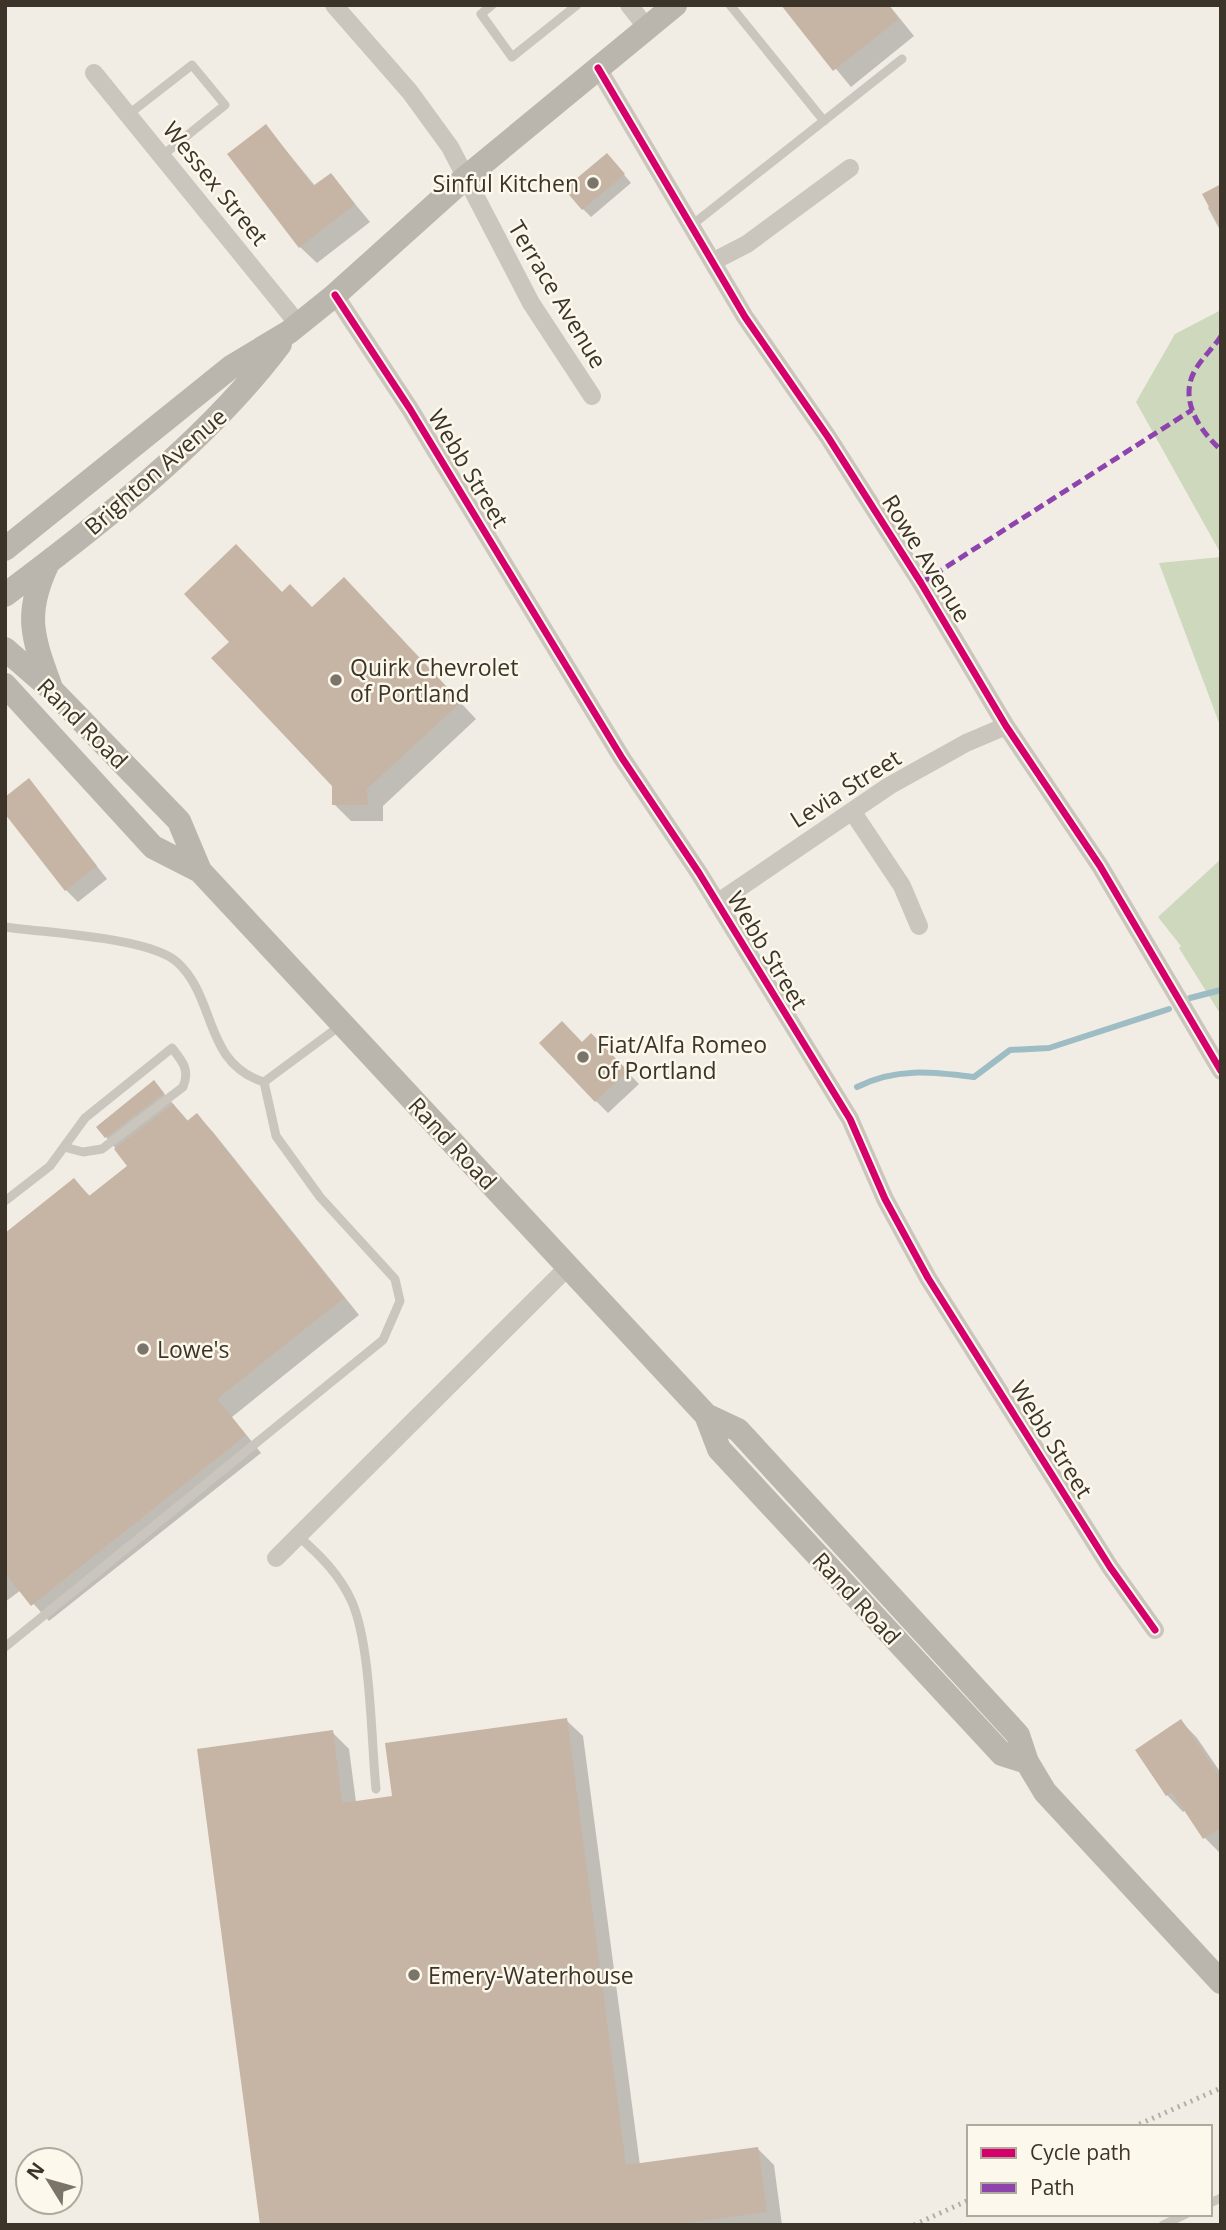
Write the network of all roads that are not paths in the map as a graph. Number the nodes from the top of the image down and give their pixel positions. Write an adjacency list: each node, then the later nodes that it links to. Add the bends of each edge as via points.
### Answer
1 (334, 5): 15 (street, Terrace Avenue, via 410,92 450,147)
2 (492, 5): 3 (lane, via 481,14 512,57)
3 (577, 5)
4 (629, 5): 7 (street)
5 (675, 5): 7 (main road, Brighton Avenue)
6 (730, 5): 12 (lane)
7 (647, 28): 9 (main road, Brighton Avenue)
8 (902, 59): 12 (lane)
9 (598, 68): 15 (main road, Brighton Avenue); 16 (street, Rowe Avenue)
10 (94, 73): 11 (street, Wessex Street)
11 (129, 114): 13 (street, Wessex Street); 13 (lane, via 192,65 225,105)
12 (824, 121): 16 (lane)
13 (163, 155): 19 (street, Wessex Street)
14 (850, 168): 17 (street, via 747,244)
15 (465, 178): 18 (main road, Brighton Avenue); 20 (street, Terrace Avenue, via 531,303)
16 (692, 225): 17 (street, Rowe Avenue)
17 (713, 261): 27 (street, Rowe Avenue, via 769,355 822,428 921,583)
18 (335, 295): 19 (main road, Brighton Avenue); 30 (street, Webb Street)
19 (294, 328): 21 (main road, Brighton Avenue, via 231,367); 22 (main road, Brighton Avenue, via 248,387 203,432)
20 (592, 396)
21 (5, 549)
22 (48, 563): 23 (main road, Brighton Avenue); 26 (main road, via 31,608 34,639)
23 (5, 595)
24 (5, 649): 26 (main road, Rand Road)
25 (5, 685): 29 (main road, Rand Road, via 153,847)
26 (51, 689): 29 (main road, Rand Road, via 179,821)
27 (1006, 726): 28 (street, Levia Street, via 966,743); 34 (street, Rowe Avenue, via 1100,866)
28 (852, 811): 30 (street, Levia Street); 31 (street, via 902,886)
29 (200, 871): 33 (main road, Rand Road)
30 (717, 903): 41 (street, Webb Street, via 850,1119 885,1199 928,1278)
31 (919, 926)
32 (5, 927): 35 (lane, via 150,947 176,961 196,988 209,1026 234,1068)
33 (343, 1024): 35 (lane); 38 (main road, Rand Road)
34 (1221, 1071)
35 (264, 1082): 42 (lane, via 276,1136 320,1198 395,1279 400,1301 394,1319 383,1339)
36 (64, 1147): 36 (lane, via 85,1118 172,1048 185,1064 183,1087 102,1149 83,1152); 37 (lane, via 50,1166)
37 (5, 1201)
38 (568, 1268): 39 (street); 44 (main road, Rand Road, via 706,1415 719,1449 737,1469 1002,1754 1027,1762 1045,1792)
39 (298, 1536): 40 (street); 43 (lane, via 322,1556 340,1580 360,1627)
40 (276, 1558)
41 (1154, 1630)
42 (5, 1647)
43 (376, 1789)
44 (1221, 1982)
45 (1182, 2216): 46 (lane)
46 (1163, 2225)

